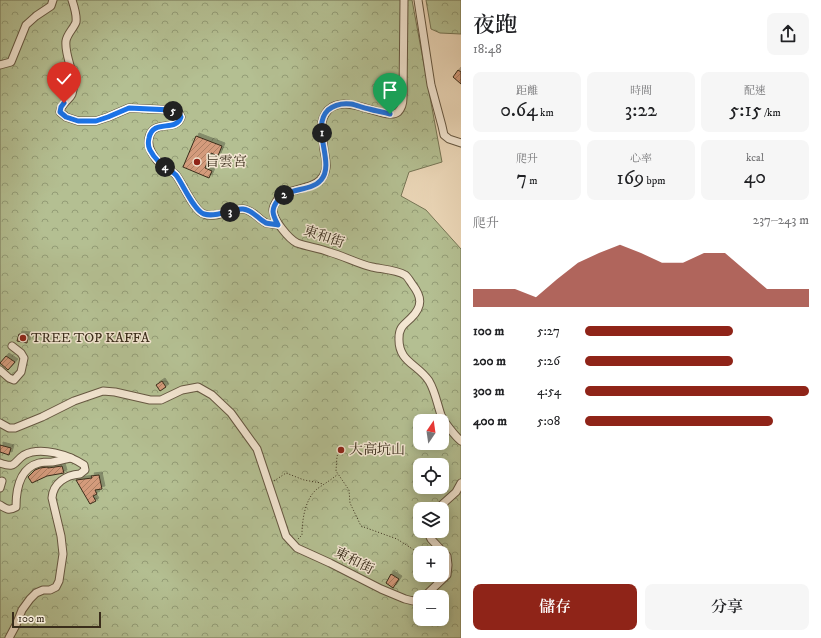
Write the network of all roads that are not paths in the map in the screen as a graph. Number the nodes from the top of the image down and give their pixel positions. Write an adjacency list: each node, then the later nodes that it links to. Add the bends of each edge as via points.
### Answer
1 (54, 0): 5 (street, via 51,6 26,25 12,62)
2 (72, 0): 7 (street, via 76,22 66,41 73,82 72,94 60,112 78,121 96,121 129,108 171,110 179,113 180,121 157,127 149,136 148,143 150,151 159,163 175,174 196,208 203,214 212,215 243,209 267,223)
3 (404, 0): 7 (street, via 403,98 398,112 390,114 352,104 339,105 328,110 321,123 326,168 324,174 314,185 280,197 273,210)
4 (418, 0): 6 (street, via 431,85 444,135)
5 (0, 65)
6 (461, 143)
7 (278, 225): 11 (street, 東和街, via 296,242 371,267 394,271 405,275 413,284 420,301 417,311 402,326 399,334 402,354 428,379 441,416)
8 (12, 346): 9 (street, via 24,358 21,372 14,380)
9 (0, 370)
10 (0, 423): 21 (street, 東和街, via 15,428 74,401 103,391 161,400 182,390 198,387 212,395 231,413 257,449 286,536 298,548 381,589)
11 (461, 441)
12 (72, 458): 13 (street, via 46,451 24,455 14,464); 18 (street, via 39,463 31,467 25,472 16,490 16,507 8,510); 22 (street, via 84,465 85,470 80,474 67,476 52,491 61,536 59,581 56,587 36,593 30,599)
13 (0, 463)
14 (2, 480): 16 (street)
15 (461, 483): 17 (street, via 456,492)
16 (0, 488)
17 (445, 502)
18 (0, 505)
19 (430, 538): 20 (street, 東和街, via 447,556 448,565 447,574)
20 (432, 590)
21 (413, 601)
22 (9, 638)

